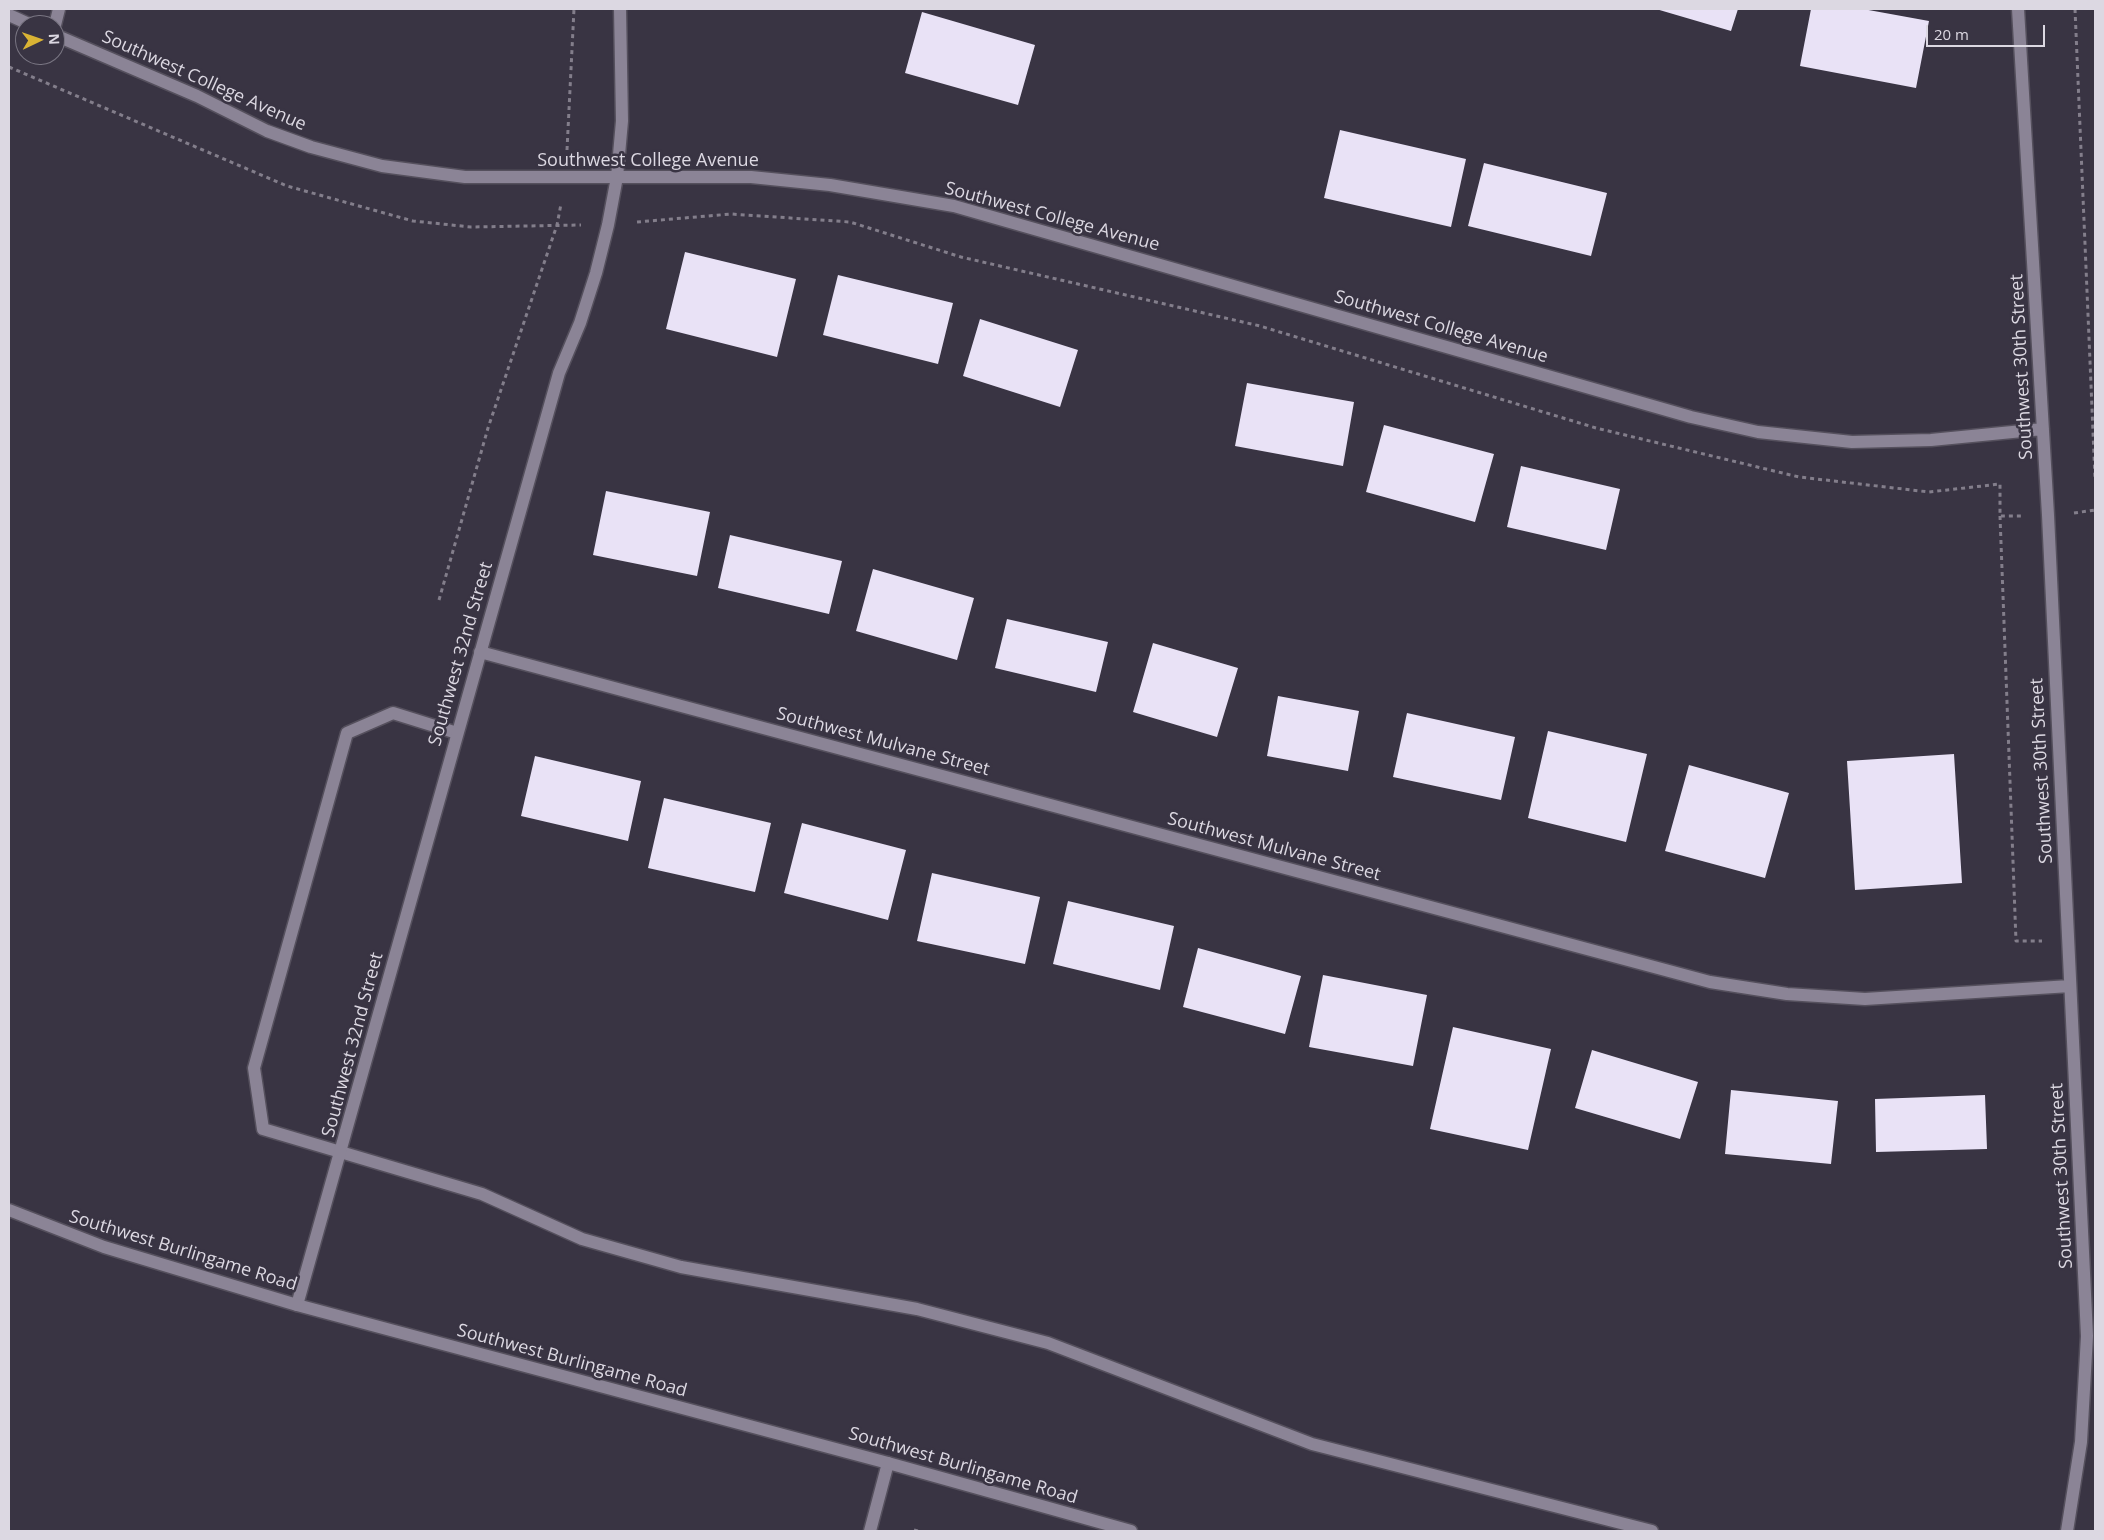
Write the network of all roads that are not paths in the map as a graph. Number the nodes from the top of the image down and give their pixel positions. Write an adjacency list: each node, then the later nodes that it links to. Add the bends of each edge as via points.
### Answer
1 (620, 9): 4 (street, Southwest 32nd Street, via 622,121)
2 (2018, 9): 5 (street, Southwest 30th Street)
3 (65, 39): 4 (street, Southwest College Avenue, via 197,96 268,131 311,147 382,166 466,177)
4 (617, 177): 5 (street, Southwest College Avenue, via 750,177 830,185 954,206 1691,417 1758,432 1852,442 1931,440); 6 (street, Southwest 32nd Street, via 596,273 559,373)
5 (2043, 429): 8 (street, Southwest 30th Street)
6 (480, 652): 7 (street, Southwest 32nd Street); 8 (street, Southwest Mulvane Street, via 1710,982 1787,994 1865,999)
7 (458, 733): 9 (street, Southwest 32nd Street); 9 (street, via 393,713 347,733 256,1059 254,1068 263,1129)
8 (2070, 986): 16 (street, Southwest 30th Street, via 2087,1336 2081,1442)
9 (342, 1152): 11 (street, Southwest 32nd Street); 15 (street, via 482,1194 582,1239 681,1267 917,1309 1048,1343 1312,1444)
10 (9, 1210): 11 (street, Southwest Burlingame Road, via 104,1247)
11 (297, 1305): 12 (street, Southwest Burlingame Road)
12 (888, 1463): 13 (street); 14 (street, Southwest Burlingame Road)
13 (870, 1531)
14 (1131, 1531)
15 (1652, 1531)
16 (2067, 1531)

